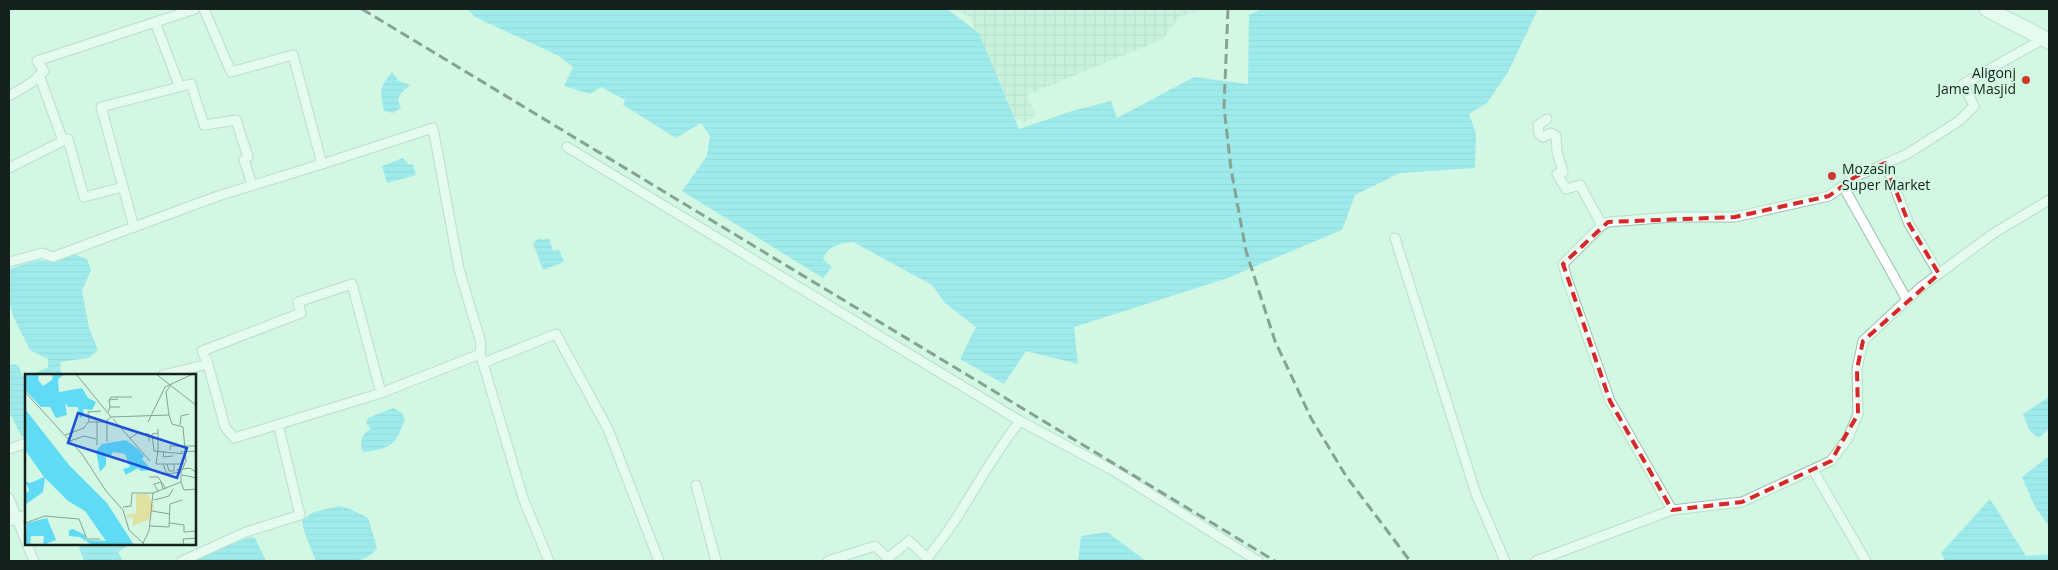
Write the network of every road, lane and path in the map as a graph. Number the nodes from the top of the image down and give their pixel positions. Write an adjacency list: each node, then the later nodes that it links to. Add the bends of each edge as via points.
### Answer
1 (195, 9): 4 (street)
2 (204, 9): 13 (street, via 231,72 293,55)
3 (1987, 9): 5 (highway)
4 (155, 22): 6 (street, via 37,62 44,71); 7 (street)
5 (2047, 39): 12 (street, via 1963,84 1974,106 1959,121 1907,154)
6 (39, 75): 8 (street, via 31,84); 10 (street)
7 (179, 85): 15 (street, via 191,84 204,125 236,120 248,157 244,160); 17 (street, via 101,107)
8 (9, 96)
9 (1547, 119): 19 (street, via 1538,126 1543,138 1552,133 1556,136 1563,172 1557,174 1561,183 1566,189 1580,186)
10 (63, 141): 14 (street); 17 (street, via 68,139 84,197)
11 (567, 147): 29 (street)
12 (1885, 163): 16 (street); 23 (street, via 1909,224)
13 (322, 164): 15 (street); 25 (street, via 434,128 459,269 481,342)
14 (9, 168)
15 (252, 186): 20 (street)
16 (1843, 186): 19 (street, via 1829,196 1735,217 1674,217); 24 (street)
17 (124, 187): 20 (street)
18 (2049, 200): 23 (street, via 1994,233)
19 (1602, 225): 36 (street, via 1563,264 1610,401)
20 (134, 227): 22 (street, via 53,257 42,253)
21 (1395, 238): 47 (street, via 1476,494)
22 (9, 262)
23 (1939, 274): 24 (street)
24 (1907, 300): 33 (street, via 1863,341 1857,368 1858,414 1848,438 1831,462)
25 (481, 359): 28 (street); 42 (street, via 523,498); 43 (street, via 556,334 608,429)
26 (208, 364): 27 (street); 28 (street, via 202,351 302,313 298,302 352,284); 30 (street, via 228,434 234,438)
27 (167, 374)
28 (381, 393): 30 (street)
29 (1020, 421): 45 (street, via 999,447 927,558 909,541 888,558 874,546); 46 (street, via 1114,471)
30 (278, 424): 41 (street, via 300,515 246,532)
31 (25, 443): 32 (street)
32 (9, 449)
33 (1812, 470): 36 (street, via 1742,502); 49 (street)
34 (696, 485): 44 (street)
35 (9, 498): 37 (street)
36 (1672, 510): 48 (street)
37 (17, 518): 38 (street)
38 (25, 538)
39 (28, 545): 40 (street)
40 (34, 561)
41 (182, 561)
42 (549, 561)
43 (659, 561)
44 (716, 561)
45 (828, 561)
46 (1258, 561)
47 (1505, 561)
48 (1536, 561)
49 (1866, 561)

